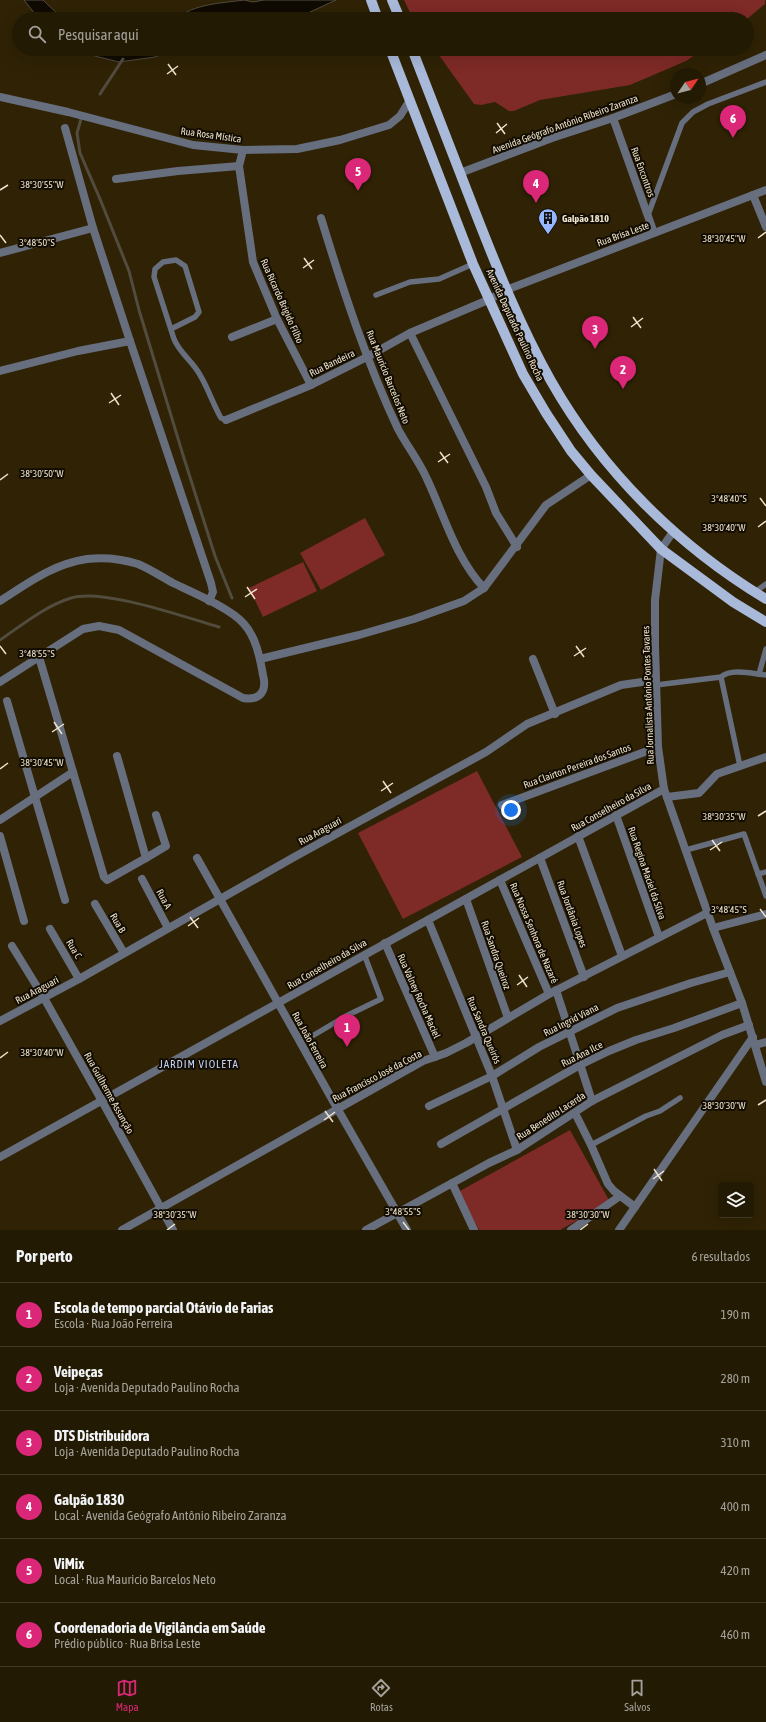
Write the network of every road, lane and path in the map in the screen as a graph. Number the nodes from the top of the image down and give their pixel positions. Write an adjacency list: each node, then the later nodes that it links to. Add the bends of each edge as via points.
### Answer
1 (392, 0): 2 (main road)
2 (397, 12)
3 (766, 54): 6 (street)
4 (393, 56): 10 (main road, Avenida Deputado Paulino Rocha)
5 (415, 56): 15 (main road, Avenida Deputado Paulino Rocha)
6 (706, 81)
7 (766, 82): 19 (lane, via 708,104 693,112 682,123)
8 (670, 96): 11 (street, Avenida Geógrafo Antônio Ribeiro Zaranza)
9 (0, 97): 13 (street, Rua Rosa Mística, via 193,145)
10 (410, 100): 13 (street, Rua Rosa Mística, via 400,116 389,125 340,140 297,149); 25 (main road, Avenida Deputado Paulino Rocha)
11 (613, 118): 15 (street, Avenida Geógrafo Antônio Ribeiro Zaranza); 19 (street, Rua Encontros)
12 (65, 128): 22 (street)
13 (243, 150): 14 (street, Rua Ricardo Brigido Filho)
14 (239, 166): 16 (street); 29 (street, Rua Ricardo Brigido Filho, via 253,262)
15 (460, 173): 26 (main road, Avenida Deputado Paulino Rocha)
16 (116, 179)
17 (766, 190): 18 (street, Rua Brisa Leste)
18 (753, 195): 21 (street); 23 (street, Rua Brisa Leste)
19 (648, 215): 23 (street, Rua Encontros)
20 (321, 218): 34 (street, Rua Mauricio Barcelos Neto)
21 (766, 227)
22 (93, 228): 24 (street); 33 (street)
23 (654, 233): 26 (street, Rua Brisa Leste)
24 (0, 252)
25 (473, 264): 27 (lane, via 439,279 410,282); 28 (main road, Avenida Deputado Paulino Rocha)
26 (506, 290): 28 (street, Rua Brisa Leste); 39 (main road, Avenida Deputado Paulino Rocha, via 551,382 571,413 615,473)
27 (376, 295)
28 (488, 300): 31 (street, Rua Bandeira); 38 (main road, Avenida Deputado Paulino Rocha, via 523,374 571,451)
29 (277, 319): 32 (street); 36 (street, Rua Ricardo Brigido Filho)
30 (171, 329): 30 (lane, via 154,277 155,269 163,262 176,260 184,266 199,312 196,317); 37 (lane, via 177,347 200,374 221,418)
31 (410, 334): 34 (street, Rua Bandeira); 40 (street, via 486,487 496,514)
32 (232, 337)
33 (130, 341): 35 (street); 47 (street, via 212,582 213,592)
34 (367, 357): 36 (street, Rua Bandeira); 43 (street, Rua Mauricio Barcelos Neto, via 399,430 427,478 464,560)
35 (0, 371)
36 (311, 385): 37 (street, Rua Bandeira)
37 (226, 420)
38 (591, 475): 40 (street, via 546,506); 41 (main road, Avenida Deputado Paulino Rocha)
39 (673, 532): 41 (street); 44 (main road, Avenida Deputado Paulino Rocha, via 709,562)
40 (517, 547): 43 (street)
41 (661, 548): 48 (main road, Avenida Deputado Paulino Rocha, via 733,602); 57 (street, Rua Jornalista Antônio Pontes Tavares, via 655,600)
42 (766, 584): 44 (lane)
43 (484, 588): 51 (street, via 464,601 414,619)
44 (754, 592): 45 (main road, Avenida Deputado Paulino Rocha)
45 (766, 599)
46 (0, 601): 47 (street, via 50,570 76,561 102,558 139,565)
47 (209, 601): 51 (street, via 234,614 244,623 252,635)
48 (766, 622)
49 (766, 649): 53 (lane)
50 (39, 657): 51 (street, via 83,629 106,626 119,630 248,699 259,695 266,685); 56 (street); 64 (street)
51 (260, 659)
52 (533, 659): 59 (street)
53 (759, 674): 54 (lane); 55 (lane, via 733,673)
54 (766, 675)
55 (721, 677): 57 (lane); 63 (lane)
56 (0, 682)
57 (656, 683): 59 (street, Rua Araguari, via 621,685); 60 (street, Rua Jornalista Antônio Pontes Tavares)
58 (7, 701): 66 (street)
59 (555, 714): 82 (street, Rua Araguari, via 527,724 486,752)
60 (658, 747): 65 (street, Rua Jornalista Antônio Pontes Tavares); 67 (street, Rua Clairton Pereira dos Santos)
61 (117, 756): 74 (street)
62 (766, 757): 63 (street)
63 (740, 766): 65 (street, via 717,774 699,793)
64 (73, 772): 66 (street); 74 (street, via 104,879 109,880)
65 (666, 793): 69 (street, Rua Conselheiro da Silva); 73 (street, Rua Jornalista Antônio Pontes Tavares)
66 (35, 797): 70 (street); 84 (street)
67 (502, 805)
68 (156, 815): 74 (street, via 166,846)
69 (616, 815): 72 (street, Rua Conselheiro da Silva); 93 (street, Rua Regina Maciel da Silva)
70 (0, 820)
71 (0, 836): 89 (street)
72 (578, 836): 76 (street, Rua Conselheiro da Silva); 98 (street)
73 (686, 850): 78 (lane, via 744,834); 86 (street, Rua Jornalista Antônio Pontes Tavares)
74 (146, 858)
75 (196, 858): 82 (street, Rua João Ferreira)
76 (540, 858): 80 (street, Rua Conselheiro da Silva); 100 (street, Rua Jordânia Lopes)
77 (766, 872): 78 (lane)
78 (758, 874): 81 (lane)
79 (142, 879): 90 (street, Rua A)
80 (500, 880): 83 (street, Rua Conselheiro da Silva); 102 (street, Rua Nossa Senhora de Nazaré)
81 (766, 896)
82 (219, 899): 90 (street, Rua Araguari); 105 (street, Rua João Ferreira)
83 (466, 899): 88 (street, Rua Conselheiro da Silva); 106 (street, Rua Sandra Queiroz)
84 (65, 900)
85 (95, 904): 96 (street, Rua B)
86 (708, 913): 91 (street, Rua Jornalista Antônio Pontes Tavares); 93 (street, Rua Francisco José da Costa)
87 (766, 914): 91 (street)
88 (428, 920): 94 (street, Rua Conselheiro da Silva); 111 (street, Rua Sandra Queirós)
89 (24, 921)
90 (168, 928): 96 (street, Rua Araguari)
91 (712, 928): 99 (street, Rua Jornalista Antônio Pontes Tavares)
92 (50, 930): 101 (street, Rua C)
93 (659, 937): 98 (street, Rua Francisco José da Costa)
94 (385, 943): 97 (street, Rua Conselheiro da Silva); 114 (street, Rua Valney Rocha Maciel)
95 (12, 946): 103 (street, Rua Guilherme Assunção)
96 (124, 953): 101 (street, Rua Araguari)
97 (364, 954): 105 (street, Rua Conselheiro da Silva); 110 (lane, via 381,999)
98 (622, 956): 100 (street, Rua Francisco José da Costa)
99 (730, 972): 104 (street, Rua Jornalista Antônio Pontes Tavares); 109 (street, Rua Ingrid Viana, via 617,1008)
100 (584, 976): 102 (street, Rua Francisco José da Costa)
101 (79, 978): 103 (street, Rua Araguari)
102 (552, 992): 106 (street, Rua Francisco José da Costa); 109 (street)
103 (44, 998): 107 (street, Rua Araguari); 119 (street, Rua Guilherme Assunção)
104 (742, 1003): 108 (street, Rua Jornalista Antônio Pontes Tavares); 115 (street, Rua Ana Ilce, via 636,1040)
105 (278, 1004): 119 (street, Rua Conselheiro da Silva); 122 (street, Rua João Ferreira)
106 (508, 1018): 111 (street, Rua Francisco José da Costa)
107 (0, 1021)
108 (749, 1024): 112 (street, Rua Jornalista Antônio Pontes Tavares); 120 (street, Rua Benedito Lacerda, via 722,1035)
109 (570, 1031): 115 (street); 116 (street, Rua Ingrid Viana)
110 (314, 1035)
111 (476, 1037): 114 (street, Rua Francisco José da Costa); 116 (street, Rua Sandra Queirós)
112 (754, 1041): 113 (street); 117 (street, Rua Jornalista Antônio Pontes Tavares); 131 (street)
113 (766, 1042)
114 (435, 1057): 122 (street, Rua Francisco José da Costa)
115 (580, 1065): 120 (street); 123 (street, Rua Ana Ilce)
116 (492, 1076): 121 (street, Rua Ingrid Viana); 123 (street, Rua Sandra Queirós)
117 (766, 1082)
118 (680, 1098): 126 (lane, via 660,1111)
119 (102, 1101): 128 (street, Rua Conselheiro da Silva); 132 (street, Rua Guilherme Assunção)
120 (592, 1101): 124 (street, Rua Benedito Lacerda)
121 (429, 1106)
122 (337, 1108): 132 (street, Rua Francisco José da Costa); 133 (street, Rua João Ferreira)
123 (503, 1110): 125 (street, Rua Ana Ilce); 127 (street, Rua Sandra Queirós)
124 (575, 1113): 126 (street); 127 (street, Rua Benedito Lacerda)
125 (441, 1144)
126 (592, 1145): 130 (street, via 608,1184)
127 (517, 1150): 129 (street, Rua Benedito Lacerda)
128 (0, 1157)
129 (452, 1183): 133 (street, Rua Benedito Lacerda); 138 (street)
130 (620, 1196): 131 (street); 139 (street)
131 (635, 1207): 140 (street)
132 (160, 1209): 134 (street, Rua Francisco José da Costa); 135 (street, Rua Guilherme Assunção)
133 (398, 1212): 136 (street, Rua Benedito Lacerda); 137 (street, Rua João Ferreira)
134 (122, 1230)
135 (173, 1230)
136 (366, 1230)
137 (407, 1230)
138 (474, 1230)
139 (571, 1230)
140 (619, 1230)

